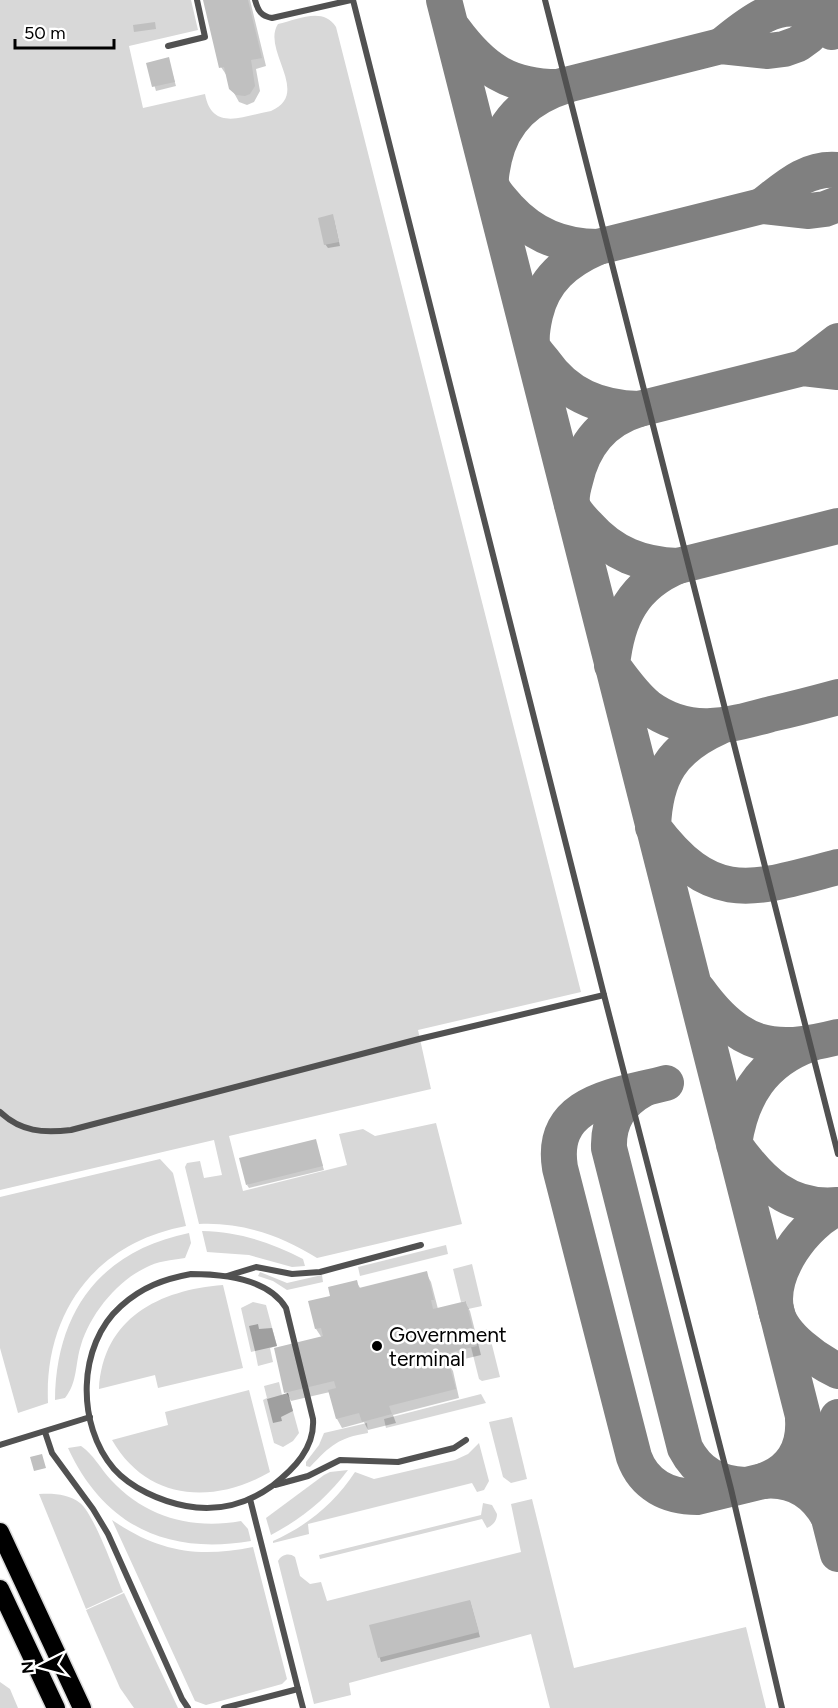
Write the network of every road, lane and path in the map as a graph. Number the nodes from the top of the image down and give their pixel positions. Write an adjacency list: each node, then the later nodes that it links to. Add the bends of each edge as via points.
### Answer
1 (197, 0): 5 (lane, via 205,37)
2 (255, 0): 3 (lane, via 261,14 272,18)
3 (352, 0): 6 (lane)
4 (545, 0): 8 (lane)
5 (168, 46)
6 (604, 995): 7 (lane, via 71,1130 35,1131 17,1125); 25 (lane, via 731,1489)
7 (0, 1112)
8 (838, 1154)
9 (421, 1245): 10 (lane, via 320,1272 292,1274 256,1267)
10 (227, 1277): 11 (lane, via 191,1274 172,1278 136,1294 120,1307 98,1337 91,1356 87,1377); 15 (lane, via 263,1288 286,1308 313,1419 307,1449)
11 (90, 1417): 12 (lane); 16 (lane, via 104,1455 114,1469 143,1491 196,1508 216,1508)
12 (45, 1432): 14 (lane); 22 (lane, via 52,1453 108,1534)
13 (466, 1440): 15 (lane, via 454,1448 398,1462 340,1460 308,1476)
14 (0, 1445)
15 (272, 1486): 16 (lane)
16 (250, 1499): 19 (lane)
17 (0, 1532): 21 (highway)
18 (0, 1589): 20 (highway)
19 (298, 1689): 23 (lane); 24 (lane)
20 (56, 1708)
21 (82, 1708)
22 (188, 1708)
23 (224, 1708)
24 (303, 1708)
25 (782, 1708)

